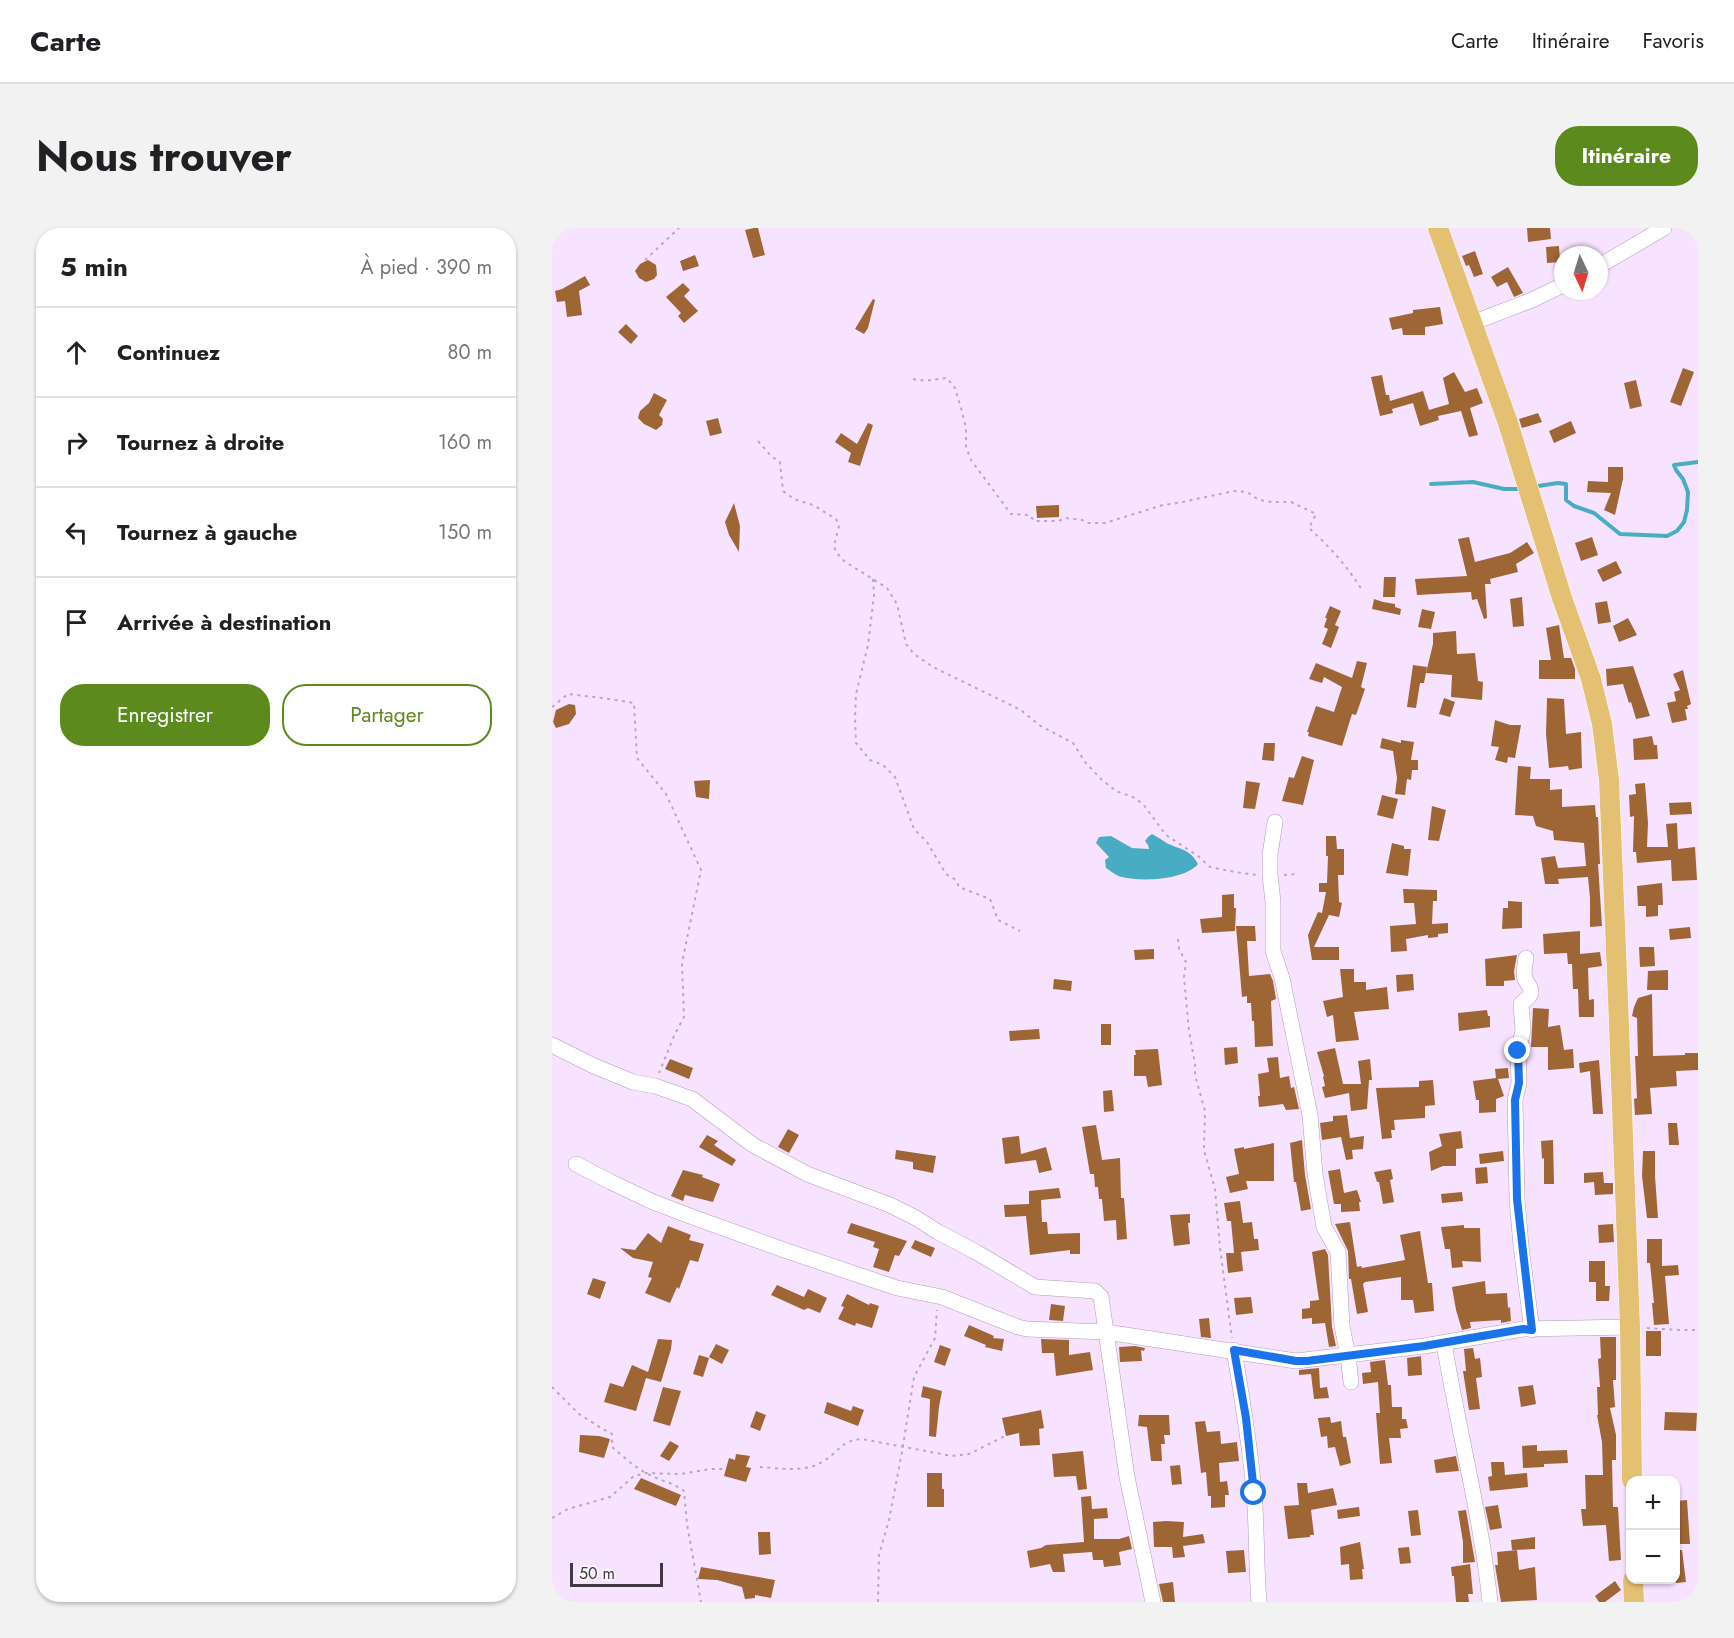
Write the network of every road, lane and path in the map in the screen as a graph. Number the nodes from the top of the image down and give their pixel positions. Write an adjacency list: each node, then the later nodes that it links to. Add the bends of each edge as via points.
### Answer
1 (679, 228): 4 (path)
2 (1438, 228): 7 (main road)
3 (1664, 228): 5 (street)
4 (645, 260)
5 (1608, 261)
6 (1554, 289): 7 (street)
7 (1472, 323): 23 (main road, via 1592,680 1602,724 1610,780)
8 (913, 379): 11 (path, via 925,382 947,378 955,388 971,460 1011,514 1029,516 1034,521 1065,518 1106,523 1163,504 1234,491 1247,492 1259,500 1291,501 1316,514 1309,528 1327,544)
9 (758, 441): 10 (path, via 780,462 783,491 836,519 836,552)
10 (873, 578): 15 (path, via 887,588 897,604 906,644 922,660 1021,710 1039,725 1073,743 1102,780 1143,804 1166,836 1210,867); 16 (path, via 868,645 856,694 856,743 870,760 883,765 894,777 914,829 927,842 946,874 959,887 990,899 999,920)
11 (1362, 590)
12 (552, 707): 20 (path, via 568,694 634,703 637,758 666,794 701,870 682,963 684,1017)
13 (1275, 822): 15 (street)
14 (1296, 874): 15 (path)
15 (1270, 875): 29 (street, via 1273,951 1310,1115 1324,1227 1338,1252 1342,1326)
16 (1020, 931)
17 (1178, 939): 28 (path, via 1186,962 1189,1031 1205,1111 1204,1150 1215,1189)
18 (1526, 958): 24 (street, via 1524,976 1531,994 1521,1004 1523,1031 1515,1100 1517,1199)
19 (552, 1045): 20 (street, via 633,1082)
20 (655, 1086): 26 (street, via 692,1099 753,1145 807,1174 891,1205 1035,1287 1095,1291 1101,1297)
21 (576, 1164): 22 (street, via 698,1219 897,1288)
22 (935, 1296): 26 (street, via 1018,1327); 33 (path, via 935,1338 914,1377)
23 (1630, 1327): 24 (street); 25 (path); 37 (main road)
24 (1532, 1330): 27 (street)
25 (1698, 1330)
26 (1106, 1332): 28 (street); 42 (street, via 1127,1477)
27 (1444, 1343): 29 (street); 44 (street)
28 (1234, 1350): 29 (street, via 1296,1361); 43 (street, via 1254,1493)
29 (1348, 1356): 30 (street)
30 (1351, 1382)
31 (552, 1387): 36 (path, via 579,1414 612,1434 612,1447)
32 (1005, 1436): 33 (path, via 969,1454 952,1456)
33 (903, 1448): 34 (path, via 850,1440 820,1464 794,1470); 41 (path, via 879,1555)
34 (760, 1467)
35 (723, 1469): 36 (path)
36 (646, 1473): 38 (path, via 634,1476 610,1497 568,1509); 40 (path, via 684,1491)
37 (1632, 1476)
38 (552, 1518)
39 (1633, 1584): 45 (main road)
40 (701, 1602)
41 (878, 1602)
42 (1152, 1602)
43 (1259, 1602)
44 (1490, 1602)
45 (1634, 1602)

